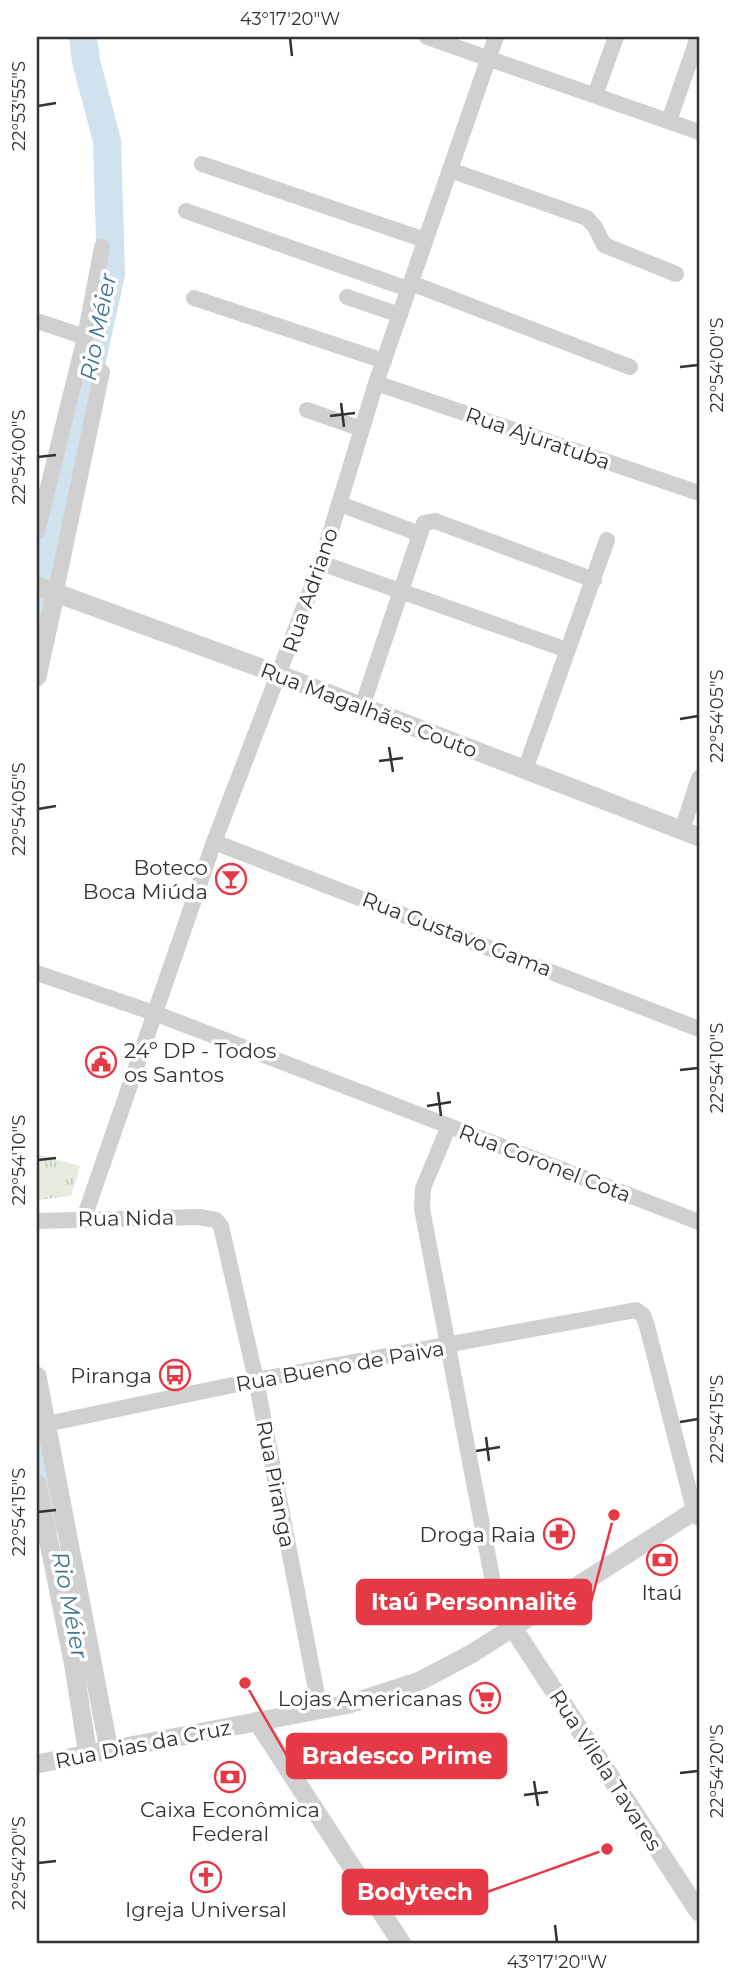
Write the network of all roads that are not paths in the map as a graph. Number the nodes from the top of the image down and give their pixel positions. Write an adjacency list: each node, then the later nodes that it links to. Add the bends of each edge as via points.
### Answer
1 (428, 37): 5 (street)
2 (496, 37): 5 (street, Rua Adriano)
3 (616, 37): 6 (street)
4 (698, 37): 7 (street)
5 (488, 58): 6 (street); 10 (street, Rua Adriano)
6 (595, 95): 7 (street)
7 (669, 121): 8 (street)
8 (699, 132)
9 (202, 164): 12 (street)
10 (450, 170): 12 (street, Rua Adriano); 14 (street, via 587,218 604,245)
11 (187, 211): 15 (street)
12 (425, 240): 15 (street, Rua Adriano)
13 (102, 247): 20 (street)
14 (676, 274)
15 (410, 286): 18 (street, Rua Adriano); 22 (street)
16 (347, 297): 18 (street)
17 (194, 298): 21 (street)
18 (400, 315): 21 (street, Rua Adriano)
19 (37, 321): 20 (street)
20 (85, 337): 29 (street)
21 (384, 360): 24 (street, Rua Adriano)
22 (630, 367)
23 (102, 372): 34 (street)
24 (376, 383): 26 (street, Rua Adriano); 27 (street, Rua Ajuratuba)
25 (307, 410): 26 (street)
26 (362, 429): 28 (street, Rua Adriano)
27 (699, 493)
28 (340, 504): 30 (street); 32 (street, Rua Adriano)
29 (37, 531)
30 (420, 534): 33 (street, via 424,523 435,521); 35 (street)
31 (607, 540): 33 (street)
32 (321, 563): 35 (street); 37 (street, Rua Adriano)
33 (594, 580): 36 (street)
34 (46, 590): 37 (street, Rua Magalhães Couto); 38 (street)
35 (400, 592): 36 (street); 39 (street)
36 (567, 650): 40 (street)
37 (280, 675): 39 (street, Rua Magalhães Couto); 43 (street, Rua Adriano)
38 (37, 677)
39 (362, 707): 40 (street, Rua Magalhães Couto)
40 (525, 770): 42 (street, Rua Magalhães Couto)
41 (699, 778): 42 (street)
42 (690, 833)
43 (214, 842): 45 (street, Rua Adriano); 46 (street, Rua Gustavo Gama)
44 (37, 973): 45 (street, Rua Coronel Cota)
45 (157, 1014): 47 (street, Rua Coronel Cota); 48 (street, Rua Adriano)
46 (699, 1029)
47 (449, 1126): 51 (street, Rua Coronel Cota); 52 (street, via 421,1197)
48 (84, 1218): 49 (street, Rua Nida); 50 (street, Rua Nida)
49 (216, 1220): 54 (street, Rua Piranga, via 225,1233)
50 (37, 1221)
51 (699, 1222)
52 (450, 1346): 54 (street, Rua Bueno de Paiva); 57 (street, Rua Bueno de Paiva, via 629,1311 643,1314); 58 (street, via 495,1593)
53 (37, 1376): 55 (street)
54 (256, 1381): 55 (street, Rua Bueno de Paiva); 59 (street, Rua Piranga)
55 (42, 1425): 61 (street)
56 (37, 1484): 62 (street)
57 (698, 1512): 58 (street, Rua Dias da Cruz)
58 (513, 1628): 59 (street, Rua Dias da Cruz, via 420,1681); 64 (street, Rua Vilela Tavares)
59 (320, 1710): 60 (street, Rua Dias da Cruz)
60 (257, 1721): 61 (street, Rua Dias da Cruz); 65 (street)
61 (109, 1750): 62 (street, Rua Dias da Cruz)
62 (88, 1755): 63 (street, Rua Dias da Cruz)
63 (37, 1764)
64 (699, 1912)
65 (401, 1944)

